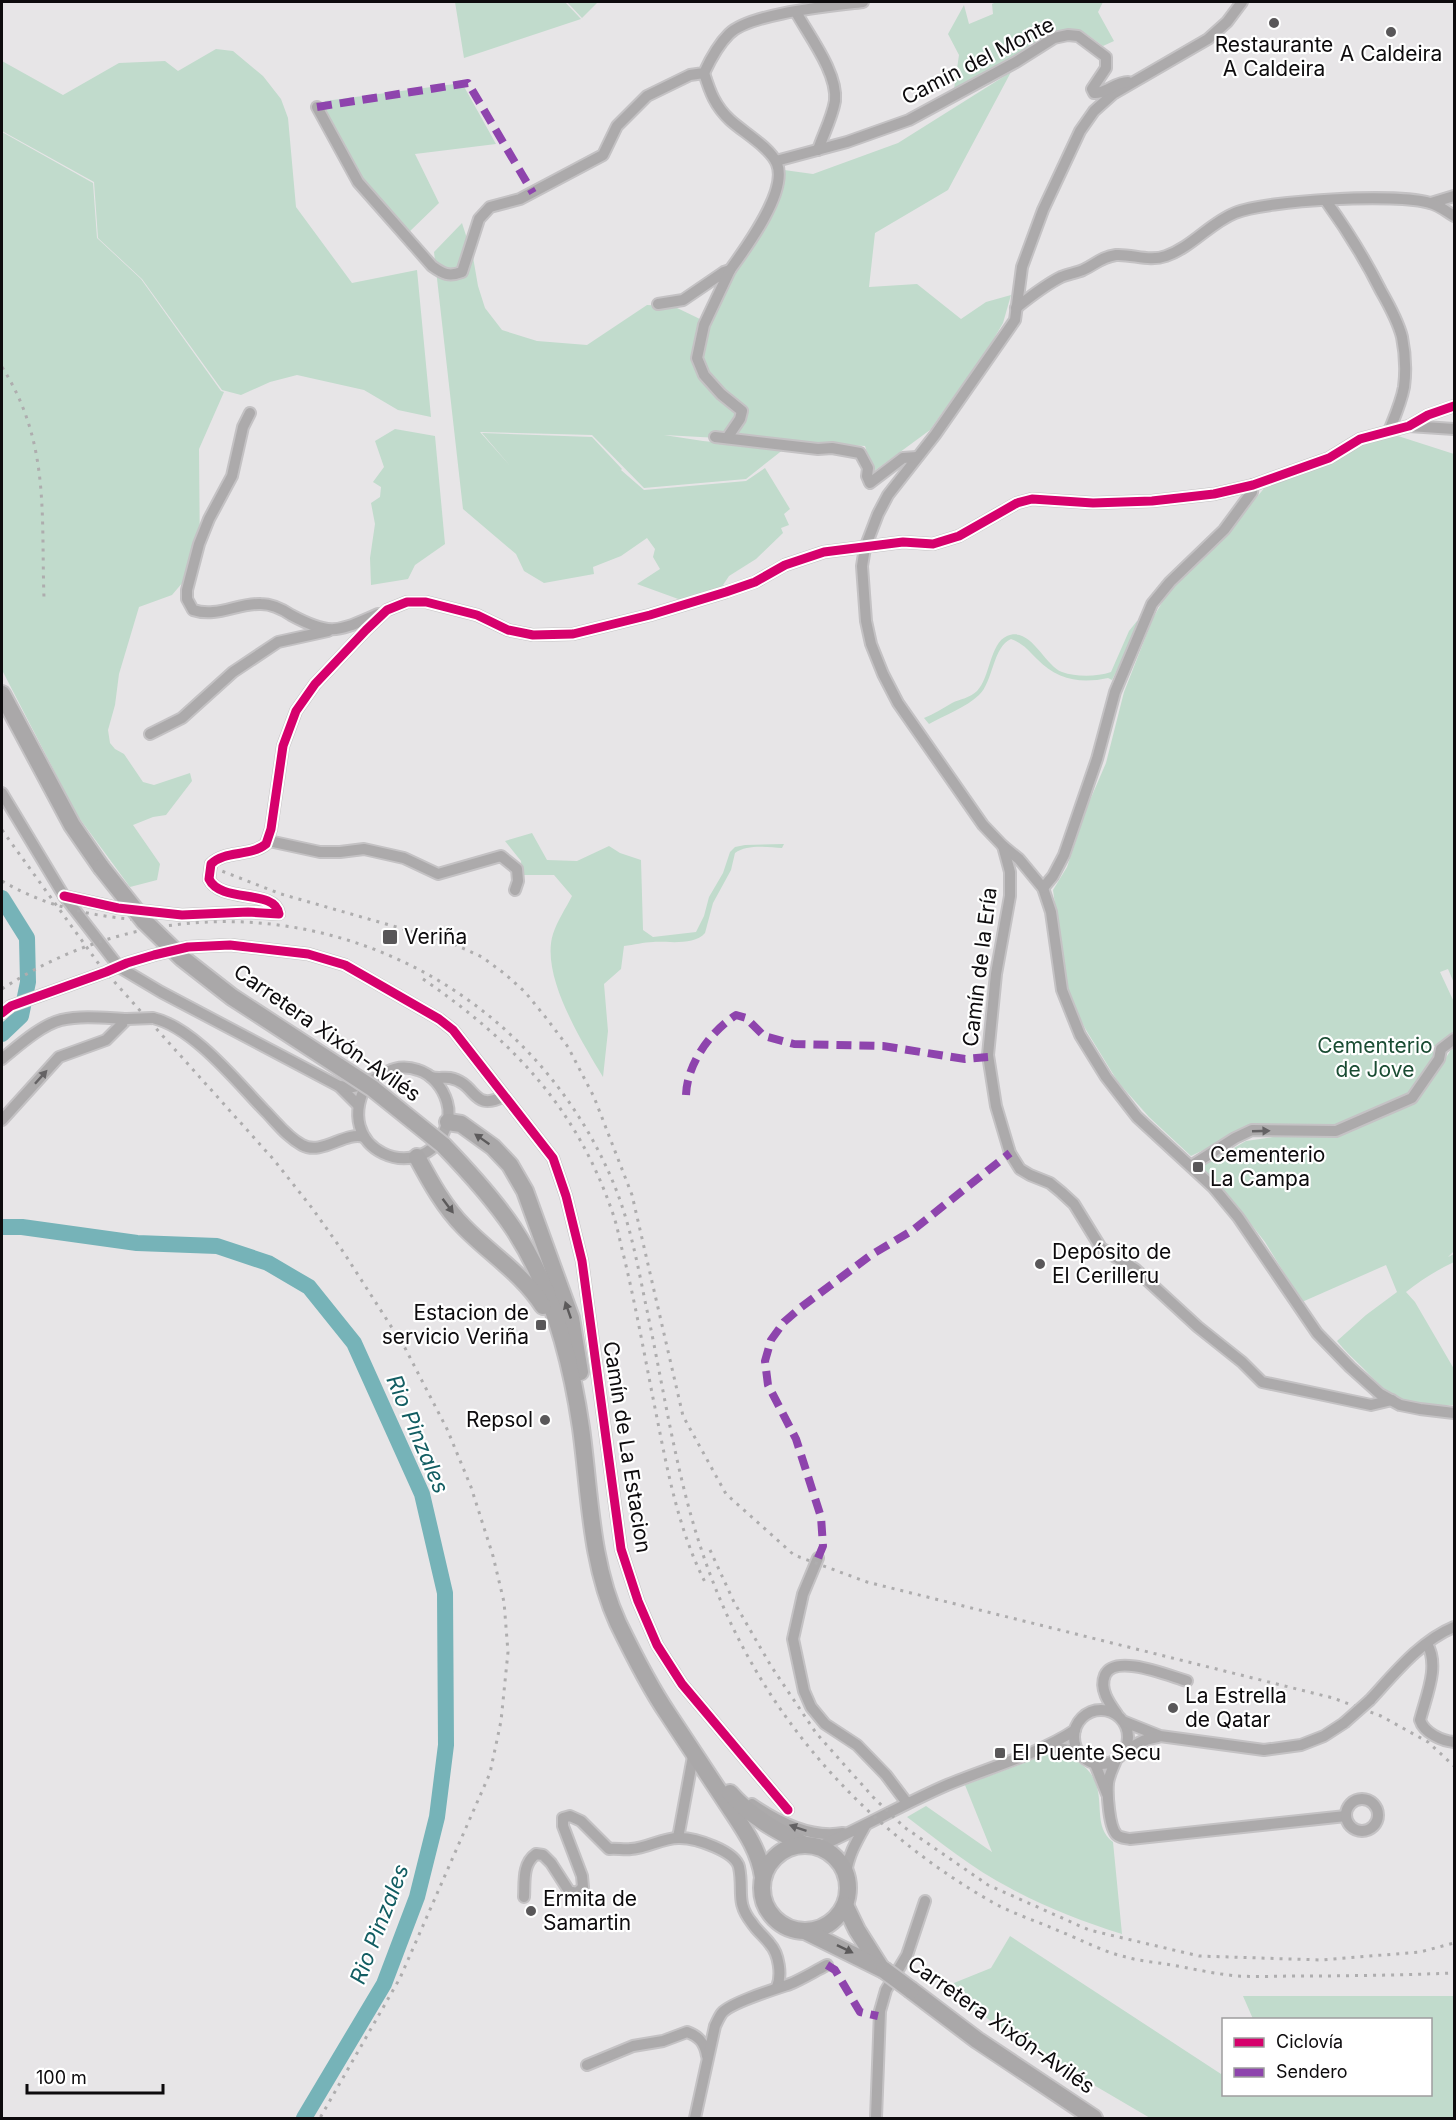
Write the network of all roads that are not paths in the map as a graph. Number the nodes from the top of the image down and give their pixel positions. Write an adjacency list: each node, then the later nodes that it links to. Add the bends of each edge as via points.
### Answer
1 (863, 2): 3 (street)
2 (1242, 2): 5 (street, via 1208,39)
3 (796, 12): 4 (street, via 749,22 730,33); 7 (street, via 835,87 833,108)
4 (704, 73): 6 (street, via 690,75 647,96 617,126 603,155 520,199 490,207 479,219 462,272 452,276 432,266 358,182); 8 (street, via 713,100)
5 (1132, 82): 7 (street, Camín del Monte, via 1119,82 1094,93 1092,89 1106,68 1106,57 1078,36 1054,38 909,120); 15 (street, via 1094,111 1080,131 1042,210 1022,267)
6 (317, 107)
7 (818, 150): 8 (street)
8 (776, 161): 13 (street, via 779,172 769,209)
9 (1455, 196): 11 (street)
10 (1326, 201): 11 (street, via 1388,198); 15 (street, via 1249,208 1232,214 1183,249 1155,259 1119,255 1098,260 1040,289); 20 (street, via 1366,262 1401,335 1404,385 1400,407)
11 (1431, 203): 12 (street)
12 (1455, 216)
13 (730, 270): 14 (street, via 683,300); 22 (street, via 704,325 697,358 704,375 742,411)
14 (658, 304)
15 (1016, 308): 23 (street, via 1014,320)
16 (1455, 406): 18 (street)
17 (250, 413): 27 (street, via 232,476 208,519 187,599 193,610 204,614 262,603)
18 (1408, 426): 19 (street); 20 (street)
19 (1455, 429)
20 (1389, 430): 24 (street, via 1360,440 1329,458)
21 (715, 437): 22 (street)
22 (727, 438): 23 (street, via 860,453 870,483 903,458)
23 (917, 457): 25 (street, via 888,495)
24 (1253, 485): 25 (street, via 1152,501 1032,499 1017,503 959,536 933,544 903,542); 33 (street, via 1224,530 1152,604 1115,692 1064,855)
25 (865, 548): 26 (street, via 824,552 726,592 573,634 533,635 508,630 477,615 426,602 407,602); 32 (street, via 862,585 866,621 883,674 898,703 962,797)
26 (387, 610): 27 (street); 31 (street, via 315,684 296,711 283,746)
27 (331, 631): 29 (street, via 278,642 233,672 182,718)
28 (2, 694): 57 (highway, Carretera Xixón-Avilés, bridge, via 72,825 144,921 182,958 232,997 372,1088 470,1173 513,1228 542,1283 559,1330)
29 (150, 734)
30 (2, 793): 35 (street)
31 (268, 841): 34 (street, via 320,852 364,849 404,858 438,874 501,856 517,869); 35 (street, via 251,852 217,859 209,870 209,879 223,891 271,902 279,914 182,915 118,908)
32 (1003, 846): 33 (street); 55 (street, Camín de la Ería, via 1010,872 1010,896 996,974 988,1055 996,1106 1010,1153 1020,1169 1061,1192 1074,1204 1101,1248 1135,1269 1262,1382 1371,1405)
33 (1042, 888): 54 (street, via 1051,912 1062,990 1080,1035 1137,1117)
34 (515, 890)
35 (64, 896): 36 (street)
36 (119, 967): 37 (street, Camín de La Estacion); 44 (street); 46 (street, Camín de La Estacion, via 212,944 291,951 345,965 439,1018 461,1038)
37 (6, 1010)
38 (127, 1019): 40 (street, via 59,1020); 48 (street, one-way to 38, via 59,1057 106,1040); 51 (street, bridge, via 153,1018 177,1027 305,1147 329,1146)
39 (1455, 1039): 54 (street, one-way to 39, via 1252,1130 1336,1131 1412,1098 1439,1059 1441,1049)
40 (2, 1059)
41 (432, 1077): 42 (street, via 402,1067); 43 (street); 45 (street)
42 (369, 1080): 44 (street, via 353,1087); 47 (street)
43 (459, 1082): 45 (street); 46 (street, via 480,1101)
44 (339, 1086): 47 (street)
45 (445, 1094): 49 (street)
46 (504, 1096): 77 (street, Camín de La Estacion, via 553,1158 566,1196 582,1261 621,1549 638,1601 657,1645 682,1684)
47 (358, 1105): 50 (street)
48 (2, 1120)
49 (448, 1122): 53 (street, via 443,1136); 57 (highway, one-way to 49, via 584,1400 571,1318 525,1191 510,1165 493,1147 461,1124)
50 (358, 1125): 51 (street); 52 (street)
51 (347, 1137): 52 (street)
52 (364, 1137): 53 (street, via 386,1156)
53 (417, 1157): 58 (highway, one-way to 58, via 463,1226 531,1287 544,1307 573,1419 574,1442)
54 (1191, 1166): 55 (street, via 1238,1217 1317,1334 1380,1394)
55 (1392, 1400): 56 (street, via 1419,1409)
56 (1455, 1413)
57 (581, 1430): 58 (highway)
58 (584, 1464): 70 (highway, via 598,1562 617,1620 638,1664)
59 (818, 1558): 76 (street, via 803,1594 793,1639 804,1691 825,1724 857,1745)
60 (1455, 1627): 61 (street)
61 (1427, 1644): 67 (street, bridge, via 1344,1723 1312,1741 1252,1750); 68 (street, via 1434,1664 1421,1725 1438,1738)
62 (1187, 1681): 63 (street, via 1117,1665 1107,1671)
63 (1103, 1689): 64 (street); 65 (street)
64 (1087, 1713): 65 (street, via 1108,1710); 66 (street)
65 (1121, 1719): 67 (street); 72 (street, via 1128,1743)
66 (1075, 1731): 69 (street); 71 (street)
67 (1160, 1736): 72 (street, via 1135,1744)
68 (1455, 1742)
69 (1048, 1746): 71 (street); 76 (street)
70 (694, 1751): 74 (highway); 80 (street); 83 (highway, via 749,1835)
71 (1078, 1752): 73 (street)
72 (1120, 1757): 73 (street); 75 (street, via 1109,1780)
73 (1095, 1764): 75 (street)
74 (722, 1784): 79 (street, one-way to 74, via 833,1835 791,1826); 81 (highway, via 747,1811)
75 (1108, 1795): 78 (street, via 1112,1828 1116,1834 1130,1839)
76 (907, 1803): 79 (street)
77 (788, 1810)
78 (1346, 1816)
79 (860, 1828): 81 (street); 82 (street)
80 (678, 1838): 84 (street, via 631,1850 609,1849 580,1821 570,1816 563,1818 583,1887 577,1893 569,1891 551,1863 536,1854 526,1865); 90 (street, via 691,1839 734,1857 742,1909 771,1945 778,1962)
81 (812, 1846): 82 (highway, via 831,1853); 83 (highway, via 793,1846 781,1852 769,1863)
82 (846, 1874): 86 (highway)
83 (763, 1877): 87 (highway, via 768,1911 778,1923)
84 (524, 1897)
85 (926, 1901): 94 (street, via 907,1955 886,1990 878,2016)
86 (845, 1905): 87 (highway, via 837,1918); 89 (highway, Carretera Xixón-Avilés)
87 (807, 1932): 89 (highway, Carretera Xixón-Avilés, one-way to 89)
88 (827, 1965): 90 (street)
89 (883, 1969): 95 (highway, Carretera Xixón-Avilés, bridge, via 977,2040)
90 (777, 1987): 91 (street, via 722,2013)
91 (707, 2057): 92 (street, via 700,2039 687,2032 633,2046); 93 (street)
92 (587, 2065)
93 (694, 2118)
94 (876, 2118)
95 (1094, 2118)

